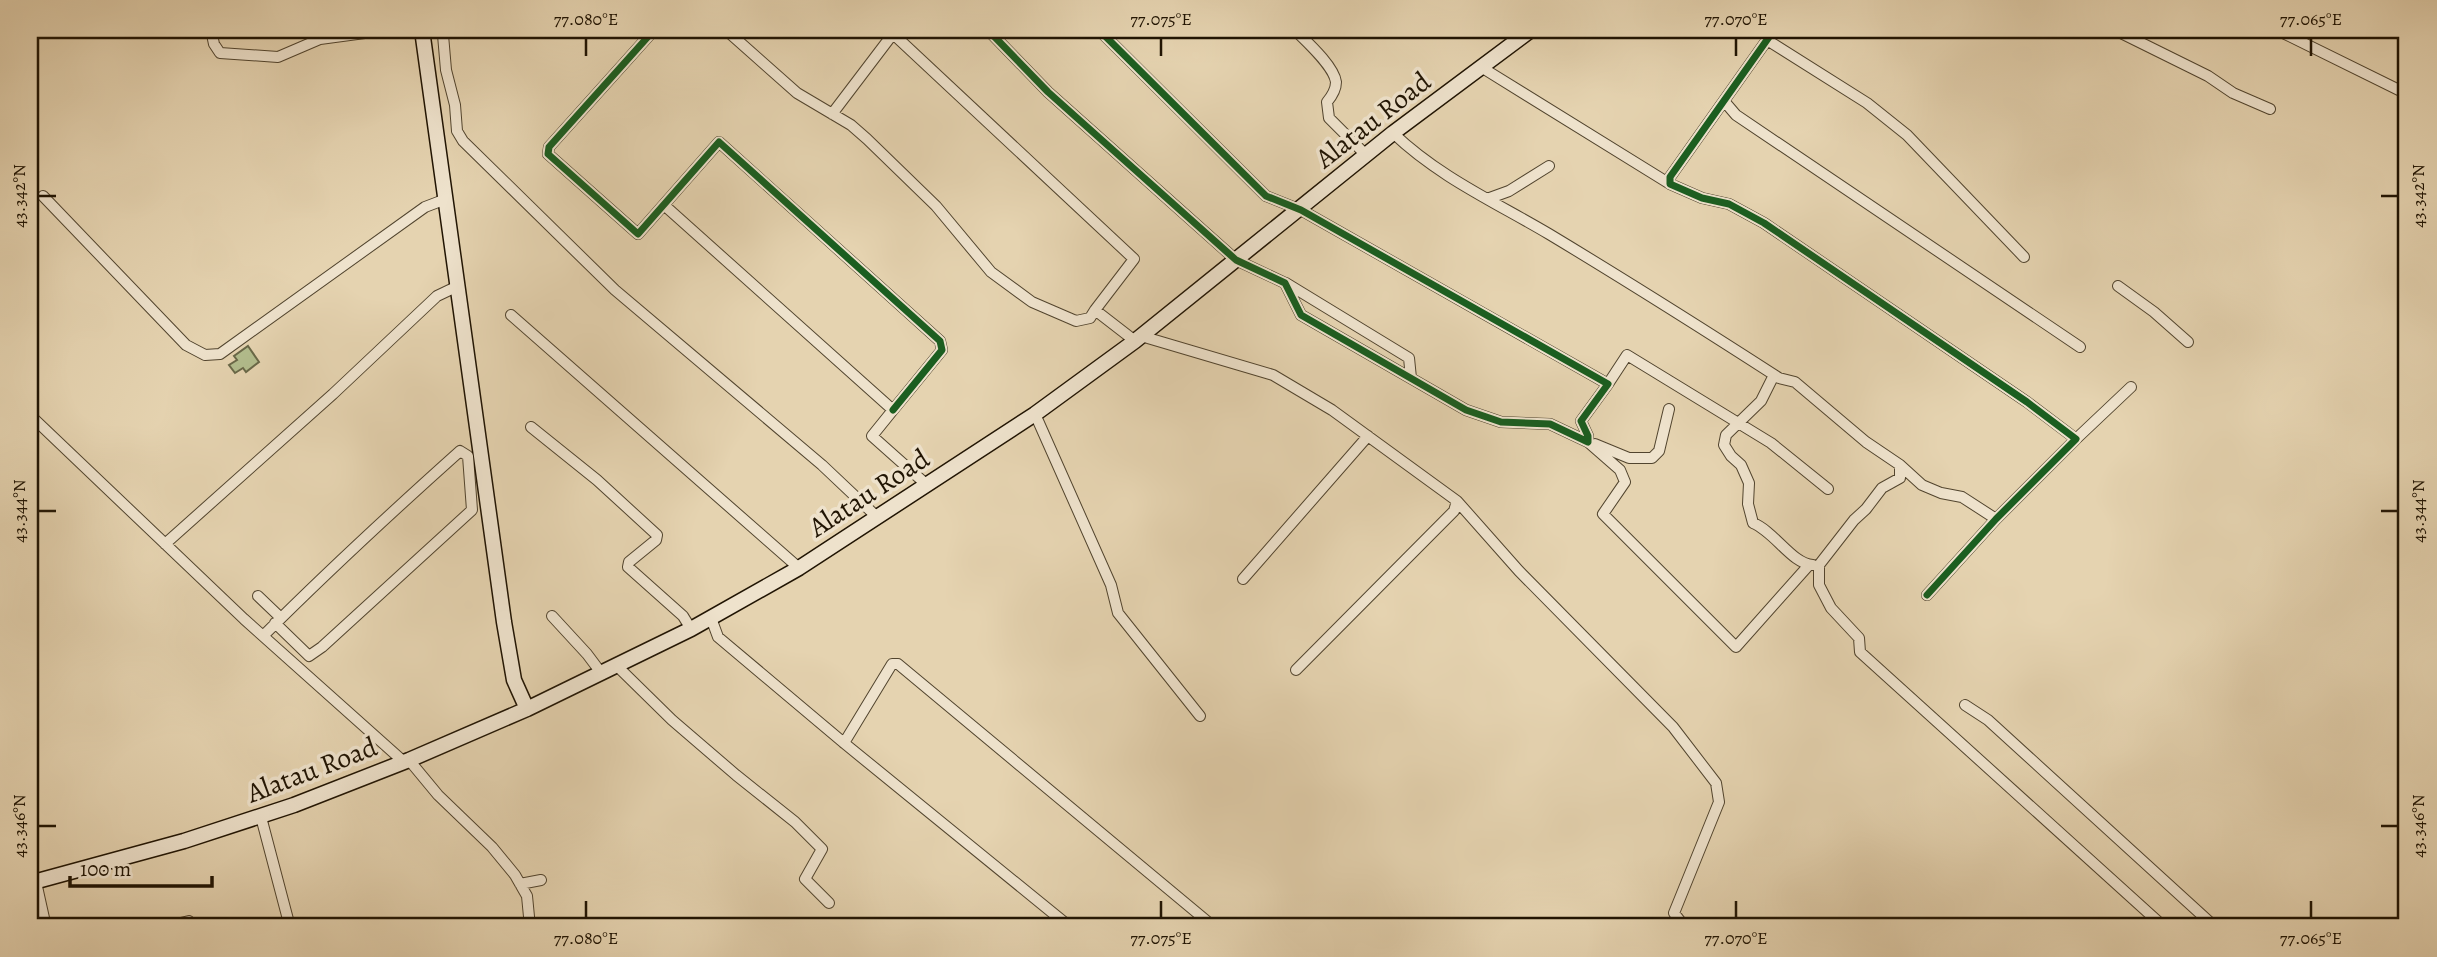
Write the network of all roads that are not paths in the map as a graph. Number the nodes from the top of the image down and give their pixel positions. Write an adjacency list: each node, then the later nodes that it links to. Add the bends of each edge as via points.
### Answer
1 (211, 30): 14 (street, via 220,53 278,57)
2 (387, 30): 14 (street)
3 (422, 30): 26 (main road); 57 (street, via 443,35 457,131 463,141 615,290)
4 (654, 30): 28 (street, via 548,154 638,234)
5 (726, 30): 20 (street, via 797,93)
6 (988, 30): 30 (street, via 1048,92)
7 (1099, 30): 29 (street, via 1266,195)
8 (1295, 30): 22 (street, via 1321,55 1336,80 1335,92 1327,102 1329,118)
9 (1531, 30): 16 (main road, Alatau Road)
10 (1774, 30): 15 (street)
11 (2115, 30): 19 (street)
12 (2277, 30): 17 (street)
13 (891, 32): 20 (street); 35 (street, via 1133,259)
14 (318, 34)
15 (1767, 40): 18 (street); 31 (street, via 1867,103 1907,135)
16 (1481, 67): 21 (main road, Alatau Road); 24 (street)
17 (2407, 94)
18 (1724, 101): 24 (street, via 1670,177); 39 (street, via 1736,115)
19 (2270, 109)
20 (832, 114): 35 (street, via 851,125 936,206 991,272 1032,302 1076,321 1090,318)
21 (1393, 134): 22 (main road, Alatau Road); 27 (street, via 1417,156)
22 (1366, 155): 29 (main road, Alatau Road)
23 (1549, 166): 27 (street)
24 (1670, 184): 51 (street, via 1729,204 1764,222)
25 (43, 195): 26 (street, via 186,345 205,355 220,354 425,207)
26 (446, 199): 33 (main road)
27 (1487, 199): 40 (street, via 1653,296)
28 (664, 205): 45 (street); 45 (street, via 719,142 940,341 942,351)
29 (1301, 210): 30 (main road, Alatau Road); 42 (street)
30 (1242, 256): 32 (street); 37 (main road, Alatau Road)
31 (2024, 257)
32 (1286, 283): 41 (street, via 1301,314); 41 (street, via 1409,358)
33 (458, 286): 59 (street, via 437,296); 74 (main road, via 504,622 514,680)
34 (2118, 286): 38 (street)
35 (1095, 310): 37 (street)
36 (511, 315): 61 (street)
37 (1141, 336): 46 (main road, Alatau Road); 50 (street, via 1273,375)
38 (2189, 342)
39 (2080, 347)
40 (1774, 374): 48 (street, via 1761,401); 53 (street, via 1795,382)
41 (1411, 378): 52 (street, via 1466,410 1501,422 1550,424)
42 (1608, 384): 48 (street, via 1627,355); 52 (street, via 1581,421)
43 (2132, 387): 51 (street)
44 (1669, 409): 52 (street, via 1652,458 1629,458)
45 (893, 410): 54 (street, via 872,436)
46 (1035, 414): 54 (main road, Alatau Road); 75 (street, via 1111,585 1118,613)
47 (30, 415): 59 (street)
48 (1739, 422): 55 (street); 60 (street, via 1726,435 1724,445 1741,465 1749,484 1753,523 1800,563)
49 (531, 427): 68 (street, via 657,535 628,567 683,616)
50 (1368, 436): 56 (street); 62 (street)
51 (2077, 439): 58 (street)
52 (1588, 442): 60 (street, via 1620,470 1625,482 1603,514 1736,648)
53 (1900, 465): 58 (street, via 1922,485 1962,497); 60 (street, via 1900,478 1882,488)
54 (927, 485): 57 (main road, Alatau Road)
55 (1828, 489)
56 (1457, 501): 71 (street, via 1454,511); 84 (street, via 1519,571 1673,727 1716,783 1719,802 1674,913)
57 (877, 517): 61 (main road, Alatau Road)
58 (1996, 519): 63 (street)
59 (165, 544): 69 (street)
60 (1814, 565): 92 (street, via 1831,608 1859,638 1860,652)
61 (799, 568): 66 (main road, Alatau Road)
62 (1243, 579)
63 (1927, 595)
64 (258, 596): 67 (street)
65 (552, 616): 72 (street)
66 (710, 618): 68 (main road, Alatau Road); 76 (street, via 718,637)
67 (278, 620): 67 (street, via 460,451 468,457 472,510 322,647 309,656); 69 (street)
68 (691, 629): 70 (main road, Alatau Road)
69 (263, 635): 77 (street)
70 (618, 667): 72 (main road, Alatau Road); 82 (street, via 672,720 822,849 804,879)
71 (1296, 670)
72 (602, 674): 74 (main road, Alatau Road)
73 (1965, 705): 93 (street, via 1988,720)
74 (527, 709): 77 (main road, Alatau Road)
75 (1200, 716)
76 (844, 743): 89 (street); 90 (street, via 892,664 898,664)
77 (406, 761): 78 (main road, Alatau Road); 81 (street, via 492,847)
78 (261, 817): 80 (main road, Alatau Road); 87 (street)
79 (541, 880): 81 (street)
80 (33, 882): 85 (street)
81 (520, 884): 88 (street, via 527,897)
82 (829, 903)
83 (189, 920): 86 (street)
84 (1680, 925): 91 (street)
85 (46, 927)
86 (164, 927)
87 (290, 927)
88 (530, 927)
89 (1070, 927)
90 (1214, 927)
91 (1692, 927)
92 (2164, 927)
93 (2215, 927)

